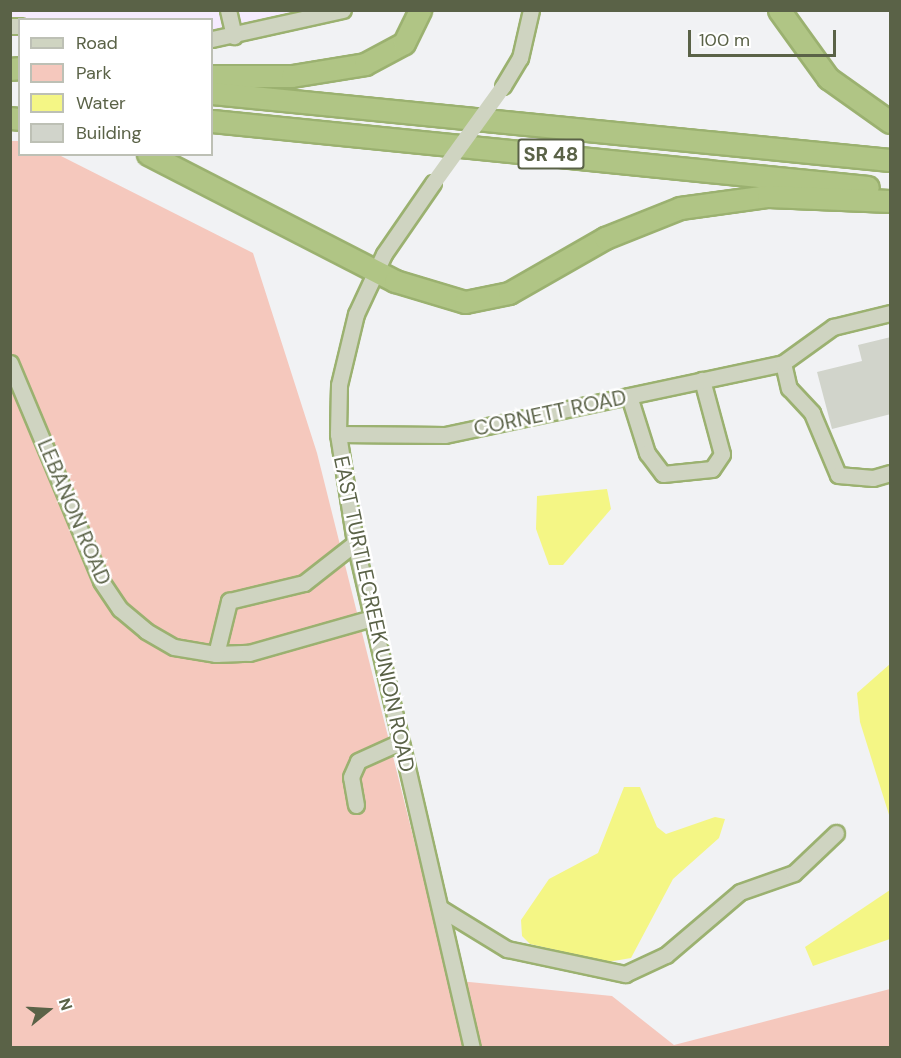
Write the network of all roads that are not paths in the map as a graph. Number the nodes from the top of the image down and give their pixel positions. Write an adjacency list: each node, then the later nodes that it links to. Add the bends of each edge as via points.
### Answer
1 (228, 10): 6 (street)
2 (343, 10): 6 (street)
3 (420, 10): 8 (highway, via 404,43 365,64 292,76)
4 (531, 10): 16 (street, EAST TURTLECREEK UNION ROAD, bridge, via 520,58)
5 (779, 10): 11 (highway, via 828,78)
6 (234, 36): 7 (street)
7 (213, 39)
8 (213, 76)
9 (213, 93): 13 (highway, SR 48)
10 (213, 121): 14 (highway, SR 48)
11 (891, 122)
12 (152, 156): 16 (highway)
13 (891, 160)
14 (891, 189)
15 (891, 201): 16 (highway, via 768,196 680,208 614,234 515,290 480,301 444,300)
16 (375, 270): 22 (street, EAST TURTLECREEK UNION ROAD, via 346,349)
17 (891, 313): 19 (street, via 833,327)
18 (10, 363): 26 (street, LEBANON ROAD, via 101,581 120,609 174,647)
19 (783, 363): 20 (street, CORNETT ROAD); 23 (street, via 789,388 812,413 838,475 873,478)
20 (702, 380): 21 (street, CORNETT ROAD); 21 (street, via 722,454 712,469 663,474 647,453)
21 (629, 396): 22 (street, CORNETT ROAD, via 445,435)
22 (338, 434): 24 (street, EAST TURTLECREEK UNION ROAD)
23 (891, 473)
24 (355, 543): 25 (street, EAST TURTLECREEK UNION ROAD); 26 (street, via 303,583 230,601)
25 (372, 618): 26 (street, LEBANON ROAD, via 249,652); 27 (street, EAST TURTLECREEK UNION ROAD)
26 (216, 654)
27 (400, 742): 28 (street, via 358,761 351,777); 30 (street, EAST TURTLECREEK UNION ROAD)
28 (356, 806)
29 (836, 833): 30 (street, via 795,873 740,892 666,955 625,974 507,949)
30 (440, 908): 31 (street, EAST TURTLECREEK UNION ROAD)
31 (472, 1047)

